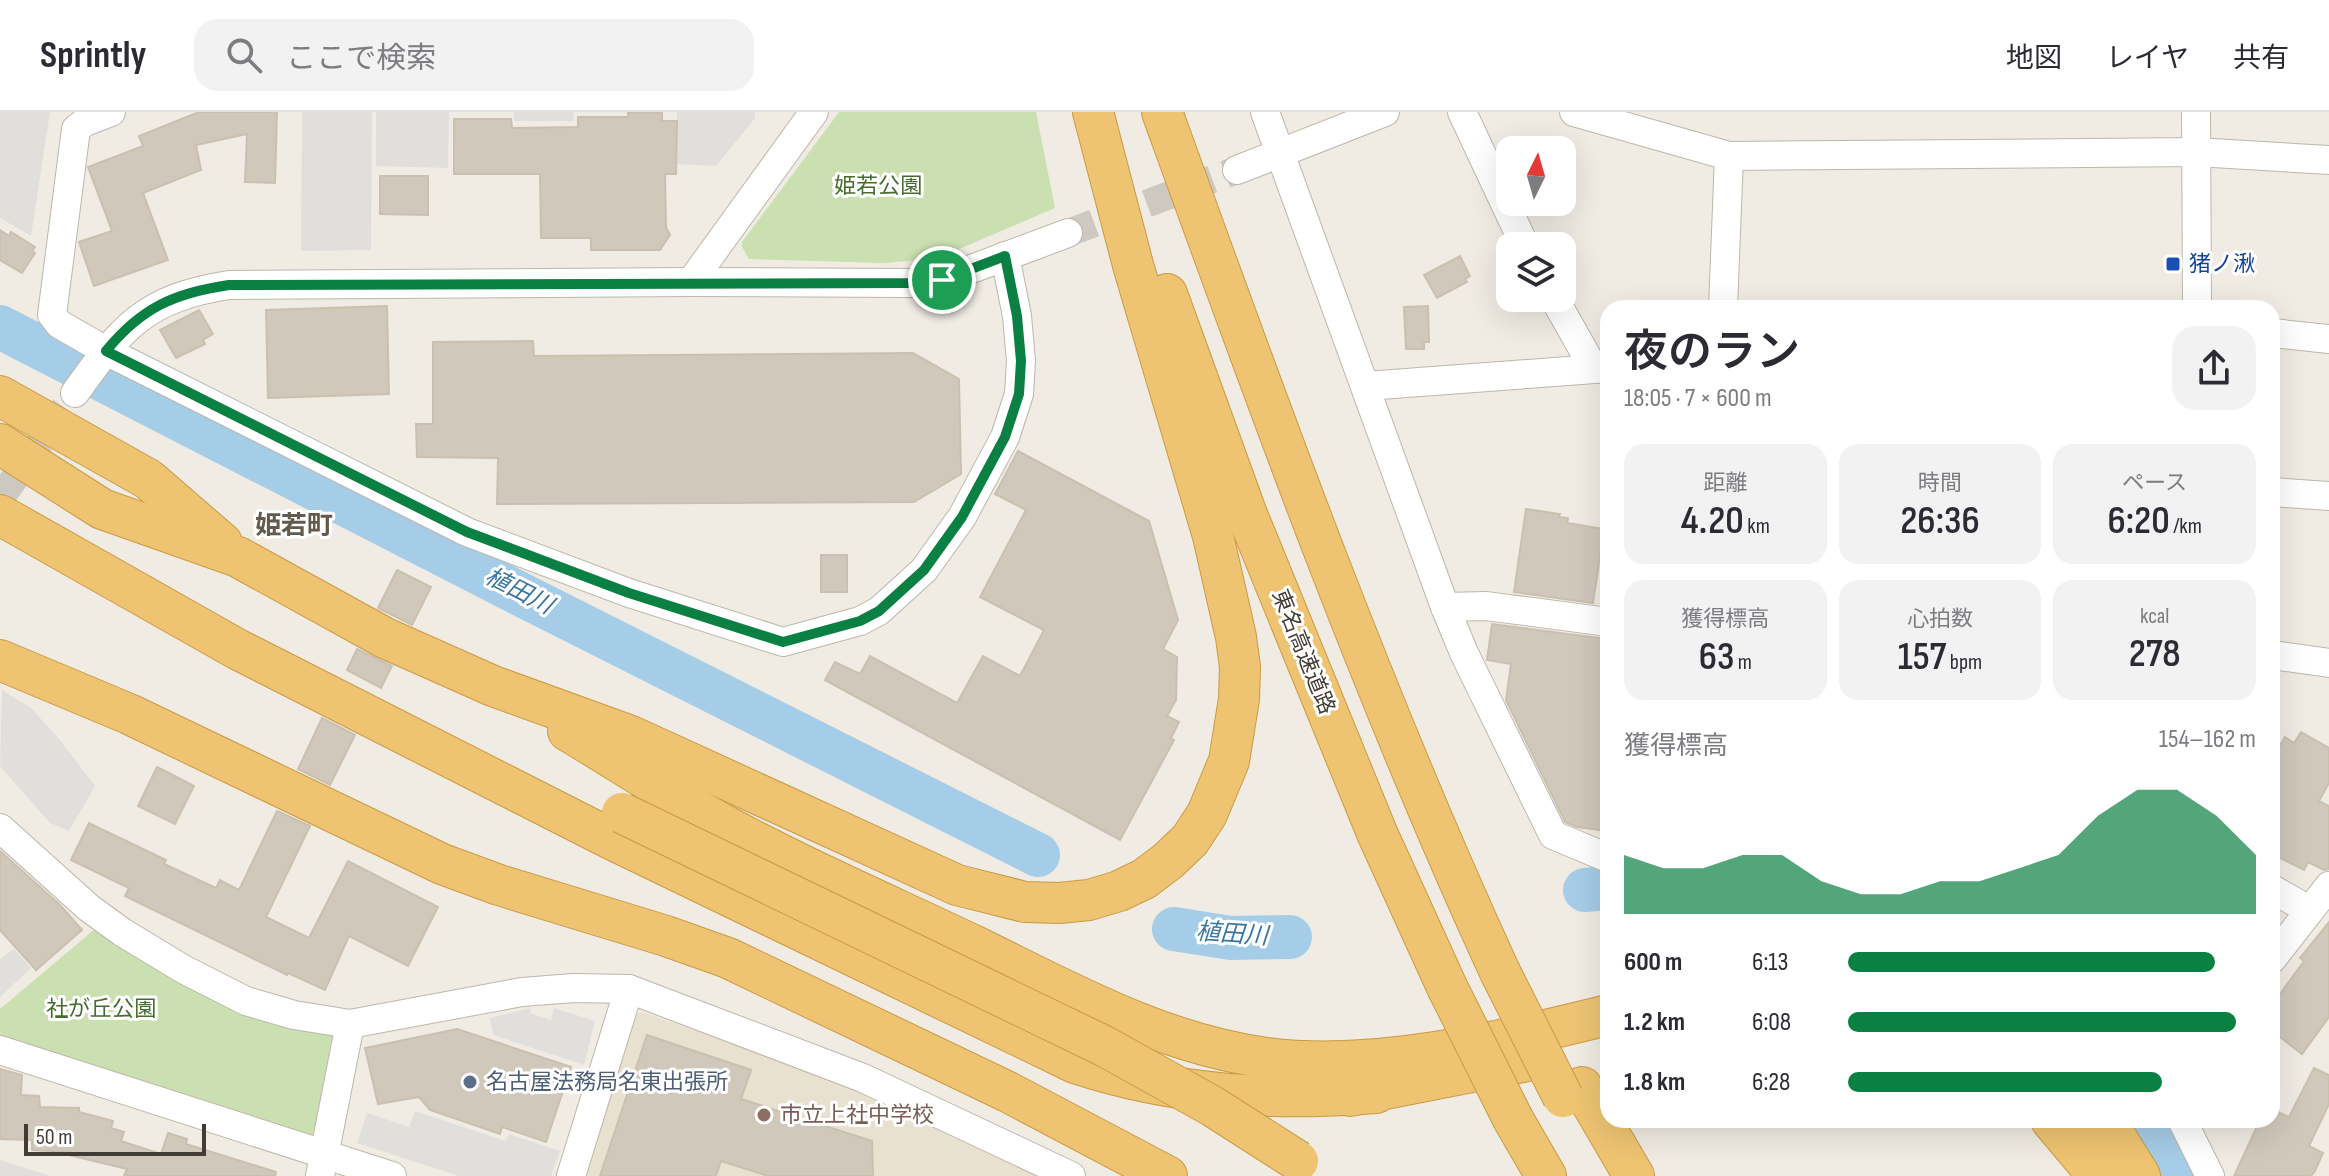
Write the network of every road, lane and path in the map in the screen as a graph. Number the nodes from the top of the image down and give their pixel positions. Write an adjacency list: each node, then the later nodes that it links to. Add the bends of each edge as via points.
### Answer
1 (111, 112): 25 (street, via 76,129 52,315)
2 (814, 112): 19 (street)
3 (1093, 112): 44 (highway, via 1213,536 1240,667 1236,729 1220,788 1190,840 1144,879 1089,900 1025,902 993,896 917,868 631,736)
4 (1101, 112): 68 (highway, 東名高速道路, bridge, via 1246,512 1377,833 1447,987)
5 (1162, 112): 57 (highway, bridge, via 1298,486 1460,885)
6 (1265, 112): 12 (street)
7 (1385, 112): 12 (street)
8 (1462, 112): 16 (street)
9 (1574, 112): 13 (street)
10 (2196, 112): 11 (street)
11 (2196, 152): 13 (street); 14 (street); 21 (street)
12 (1282, 153): 15 (street); 29 (street)
13 (1729, 156): 20 (street)
14 (2329, 160)
15 (1237, 170)
16 (1518, 232)
17 (1068, 233): 18 (street)
18 (1005, 256): 19 (street, via 942,280 910,283); 25 (street, via 1017,316 1019,394 1005,437 962,517 924,570 879,611 783,642 629,593 467,532)
19 (691, 282): 25 (street, via 229,285 195,290 142,313)
20 (1723, 300)
21 (2197, 300)
22 (1563, 312): 26 (street)
23 (2280, 334): 24 (street)
24 (2329, 339)
25 (102, 356): 30 (street)
26 (1600, 367)
27 (1600, 368): 29 (street)
28 (0, 373): 33 (highway)
29 (1366, 386): 38 (street)
30 (75, 393)
31 (0, 396): 33 (highway)
32 (0, 444): 37 (highway, via 102,509)
33 (107, 455): 37 (highway, via 148,479)
34 (2280, 493): 35 (street)
35 (2329, 496)
36 (0, 515): 40 (highway)
37 (238, 557): 44 (highway, via 385,638)
38 (1445, 607): 39 (street, via 1486,606); 46 (street, via 1553,835)
39 (1600, 621)
40 (237, 649): 58 (highway, via 611,839 1075,1063 1204,1093); 63 (highway, bridge, via 564,785 1104,1046 1212,1106)
41 (2280, 656): 43 (street)
42 (0, 660): 51 (highway, via 142,721 442,864)
43 (2329, 663)
44 (493, 686): 53 (highway, via 724,825 1112,1012 1197,1044 1269,1058 1364,1059)
45 (0, 828): 54 (street, via 89,908 183,969 246,1001)
46 (1600, 855)
47 (2329, 886): 49 (street)
48 (2280, 894): 49 (street)
49 (2309, 910): 50 (street)
50 (2280, 948)
51 (728, 958): 58 (highway, via 1124,1101 1243,1109); 67 (highway, via 1008,1092)
52 (629, 989): 54 (street, via 522,992); 65 (street); 66 (street, via 863,1078)
53 (1600, 1017)
54 (350, 1024): 62 (street)
55 (1600, 1045): 58 (highway)
56 (0, 1050): 62 (street)
57 (1572, 1092): 69 (highway); 70 (highway)
58 (1376, 1093)
59 (2058, 1128): 71 (highway)
60 (2108, 1128): 72 (highway)
61 (2186, 1128): 73 (street)
62 (322, 1165): 64 (street)
63 (1307, 1169)
64 (392, 1176)
65 (571, 1176)
66 (1071, 1176)
67 (1167, 1176)
68 (1546, 1176)
69 (1605, 1176)
70 (1634, 1176)
71 (2098, 1176)
72 (2140, 1176)
73 (2210, 1176)

